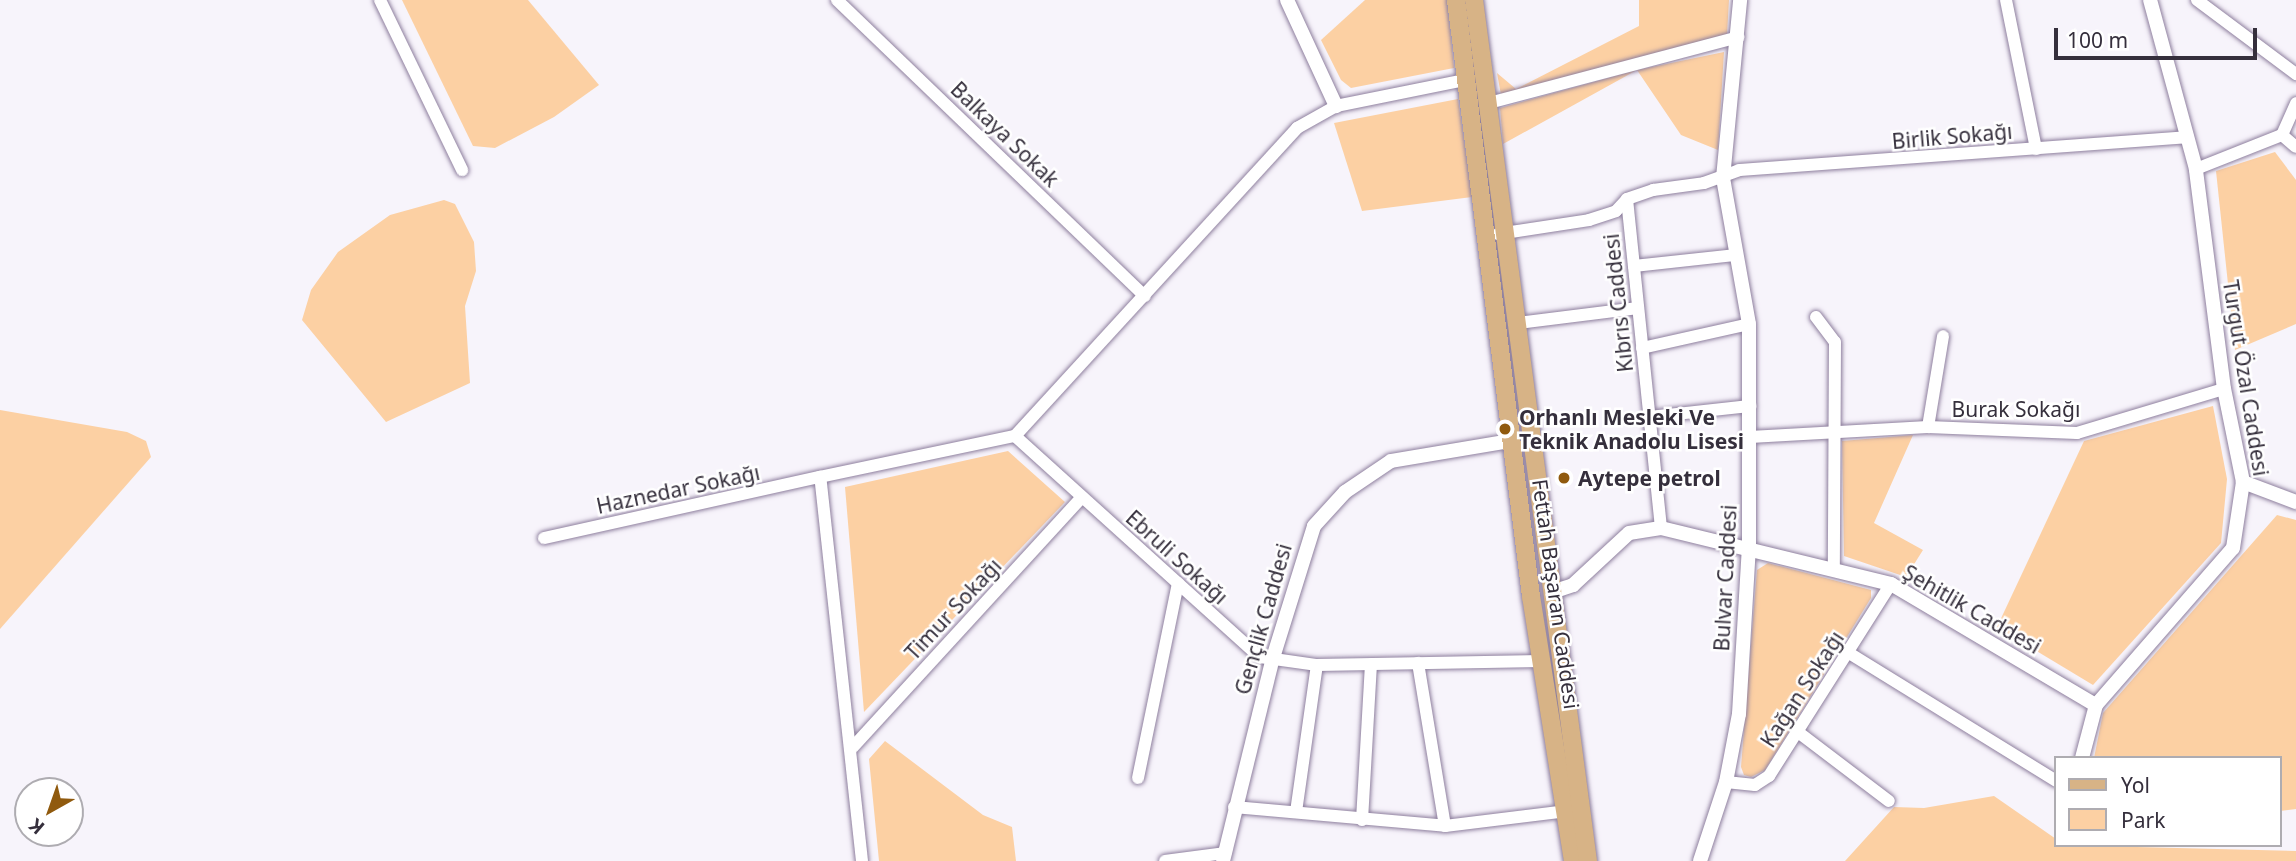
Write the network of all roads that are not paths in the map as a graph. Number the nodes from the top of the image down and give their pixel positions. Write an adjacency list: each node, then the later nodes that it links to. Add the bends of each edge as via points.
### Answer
1 (380, 0): 21 (street)
2 (838, 0): 27 (street, Balkaya Sokak)
3 (1287, 0): 15 (street)
4 (1457, 0): 12 (main road, Fettah Başaran Caddesi)
5 (1474, 0): 13 (main road, Fettah Başaran Caddesi)
6 (1740, 0): 10 (street, Bulvar Caddesi)
7 (2006, 0): 19 (street)
8 (2150, 0): 17 (street, Turgut Özal Caddesi)
9 (2197, 0): 11 (street)
10 (1738, 37): 13 (street); 22 (street, Bulvar Caddesi)
11 (2296, 74)
12 (1465, 80): 15 (street); 24 (main road, Fettah Başaran Caddesi)
13 (1489, 103): 24 (main road, Fettah Başaran Caddesi)
14 (2296, 103): 16 (street)
15 (1336, 106): 27 (street, via 1297,128 1216,212)
16 (2282, 135): 18 (street); 20 (street)
17 (2187, 137): 19 (street, Birlik Sokağı); 20 (street, Turgut Özal Caddesi)
18 (2296, 147)
19 (2036, 149): 22 (street, Birlik Sokağı, via 1739,170)
20 (2196, 169): 34 (street, Turgut Özal Caddesi)
21 (461, 170)
22 (1723, 178): 23 (street, Birlik Sokağı); 25 (street, Bulvar Caddesi)
23 (1627, 199): 24 (street, Birlik Sokağı, via 1616,211 1588,220); 26 (street, Kıbrıs Caddesi)
24 (1495, 235): 30 (main road, Fettah Başaran Caddesi); 41 (main road, Fettah Başaran Caddesi)
25 (1736, 255): 26 (street); 31 (street, Bulvar Caddesi)
26 (1634, 267): 28 (street, Kıbrıs Caddesi)
27 (1145, 296): 39 (street)
28 (1638, 308): 30 (street); 33 (street, Kıbrıs Caddesi)
29 (1816, 317): 38 (street, via 1835,342)
30 (1518, 323): 52 (main road, Fettah Başaran Caddesi)
31 (1748, 324): 33 (street); 35 (street, Bulvar Caddesi)
32 (1942, 336): 37 (street)
33 (1642, 348): 36 (street, Kıbrıs Caddesi)
34 (2224, 389): 37 (street, Burak Sokağı, via 2077,433); 43 (street, Turgut Özal Caddesi)
35 (1750, 406): 36 (street); 40 (street, Bulvar Caddesi)
36 (1649, 417): 46 (street, Kıbrıs Caddesi)
37 (1928, 427): 38 (street, Burak Sokağı)
38 (1835, 432): 40 (street, Burak Sokağı); 49 (street)
39 (1015, 436): 42 (street, Haznedar Sokağı); 44 (street, Ebruli Sokağı)
40 (1750, 437): 48 (street, Bulvar Caddesi)
41 (1511, 441): 54 (street, Gençlik Caddesi, via 1391,461 1345,492 1306,541); 55 (main road, Fettah Başaran Caddesi)
42 (820, 477): 47 (street, Haznedar Sokağı); 61 (street)
43 (2243, 482): 45 (street); 59 (street, Turgut Özal Caddesi, via 2233,548)
44 (1082, 497): 50 (street, Ebruli Sokağı); 61 (street, Timur Sokağı)
45 (2296, 502)
46 (1661, 528): 48 (street, Şehitlik Caddesi); 52 (street, Şehitlik Caddesi, via 1629,533 1573,584)
47 (544, 538)
48 (1749, 548): 49 (street, Şehitlik Caddesi); 65 (street, Bulvar Caddesi, via 1739,714)
49 (1833, 569): 51 (street, Şehitlik Caddesi)
50 (1178, 583): 54 (street, Ebruli Sokağı, via 1260,657); 63 (street)
51 (1891, 584): 53 (street, Kağan Sokağı); 59 (street, Şehitlik Caddesi)
52 (1552, 592): 76 (main road, Fettah Başaran Caddesi)
53 (1849, 653): 60 (street, Kağan Sokağı); 64 (street)
54 (1272, 661): 58 (street, Ebruli Sokağı); 67 (street, Gençlik Caddesi)
55 (1541, 661): 56 (street, Ebruli Sokağı); 68 (main road, Fettah Başaran Caddesi)
56 (1418, 663): 57 (street, Ebruli Sokağı); 71 (street)
57 (1371, 664): 58 (street, Ebruli Sokağı); 70 (street)
58 (1317, 665): 69 (street)
59 (2096, 705): 62 (street, Turgut Özal Caddesi)
60 (1797, 732): 65 (street, Kağan Sokağı, via 1769,776 1755,785); 66 (street)
61 (853, 747): 73 (street)
62 (2083, 756)
63 (1138, 778)
64 (2054, 780)
65 (1726, 782): 77 (street, Bulvar Caddesi)
66 (1889, 801)
67 (1234, 807): 69 (street); 72 (street, Gençlik Caddesi)
68 (1567, 811): 71 (street); 75 (main road, Fettah Başaran Caddesi)
69 (1296, 812): 70 (street)
70 (1362, 820): 71 (street)
71 (1445, 826)
72 (1224, 857): 74 (street)
73 (862, 861)
74 (1165, 861)
75 (1573, 861)
76 (1588, 861)
77 (1700, 861)

